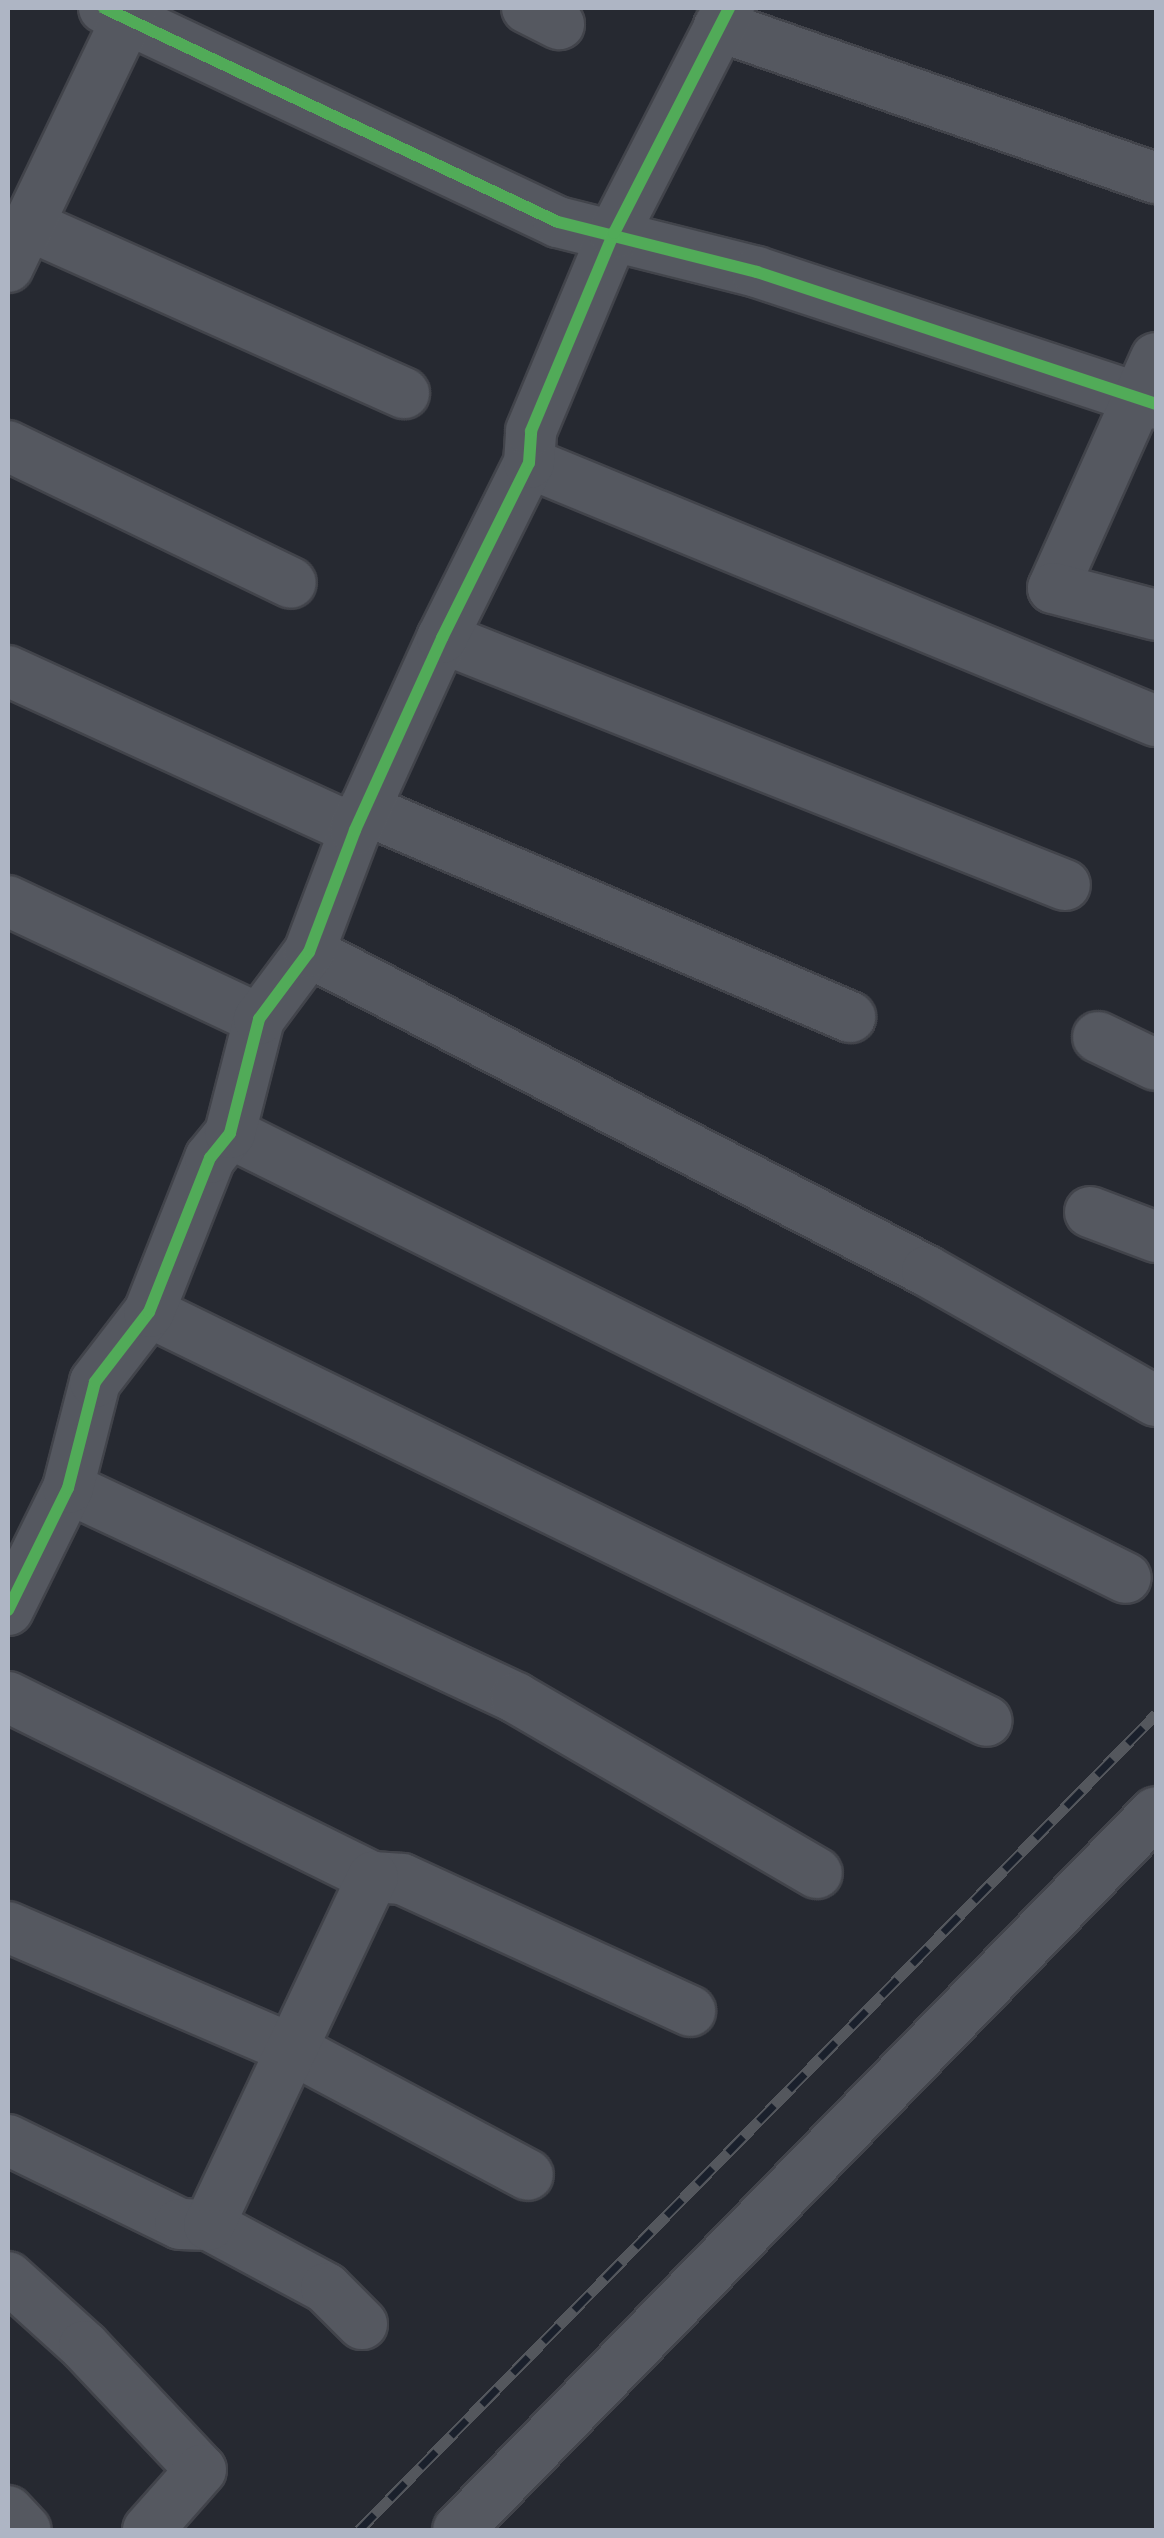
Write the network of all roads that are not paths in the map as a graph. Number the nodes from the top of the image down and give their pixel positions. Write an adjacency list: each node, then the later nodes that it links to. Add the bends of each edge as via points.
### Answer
1 (121, 11): 4 (street, via 558,222); 5 (street)
2 (724, 17): 3 (street); 4 (street)
3 (1156, 178)
4 (614, 233): 6 (street); 9 (street, via 531,431)
5 (18, 246): 7 (street)
6 (1152, 387): 11 (street, via 1053,588)
7 (404, 393)
8 (8, 446): 10 (street)
9 (530, 463): 12 (street); 14 (street)
10 (291, 584)
11 (1156, 615)
12 (442, 638): 15 (street); 16 (street)
13 (8, 670): 15 (street)
14 (1156, 721)
15 (360, 820): 18 (street); 20 (street)
16 (1065, 885)
17 (8, 901): 19 (street)
18 (308, 952): 19 (street); 27 (street, via 927,1271)
19 (259, 1018): 23 (street)
20 (850, 1018)
21 (1098, 1037): 22 (street)
22 (1156, 1065)
23 (230, 1132): 26 (street, via 210,1158); 29 (street)
24 (1090, 1212): 25 (street)
25 (1156, 1237)
26 (148, 1312): 28 (street, via 95,1382); 32 (street)
27 (1156, 1401)
28 (68, 1488): 30 (street); 34 (street, via 516,1698)
29 (1126, 1578)
30 (8, 1610)
31 (8, 1697): 35 (street)
32 (987, 1721)
33 (1156, 1812): 47 (street)
34 (817, 1873)
35 (373, 1877): 37 (street, via 402,1879); 38 (street)
36 (8, 1927): 38 (street)
37 (690, 2012)
38 (294, 2050): 40 (street); 41 (street)
39 (8, 2140): 41 (street, via 180,2224)
40 (528, 2175)
41 (208, 2225): 43 (street, via 326,2288)
42 (8, 2277): 46 (street, via 84,2346 200,2470)
43 (362, 2324)
44 (8, 2511): 45 (street)
45 (26, 2530)
46 (148, 2530)
47 (458, 2530)

